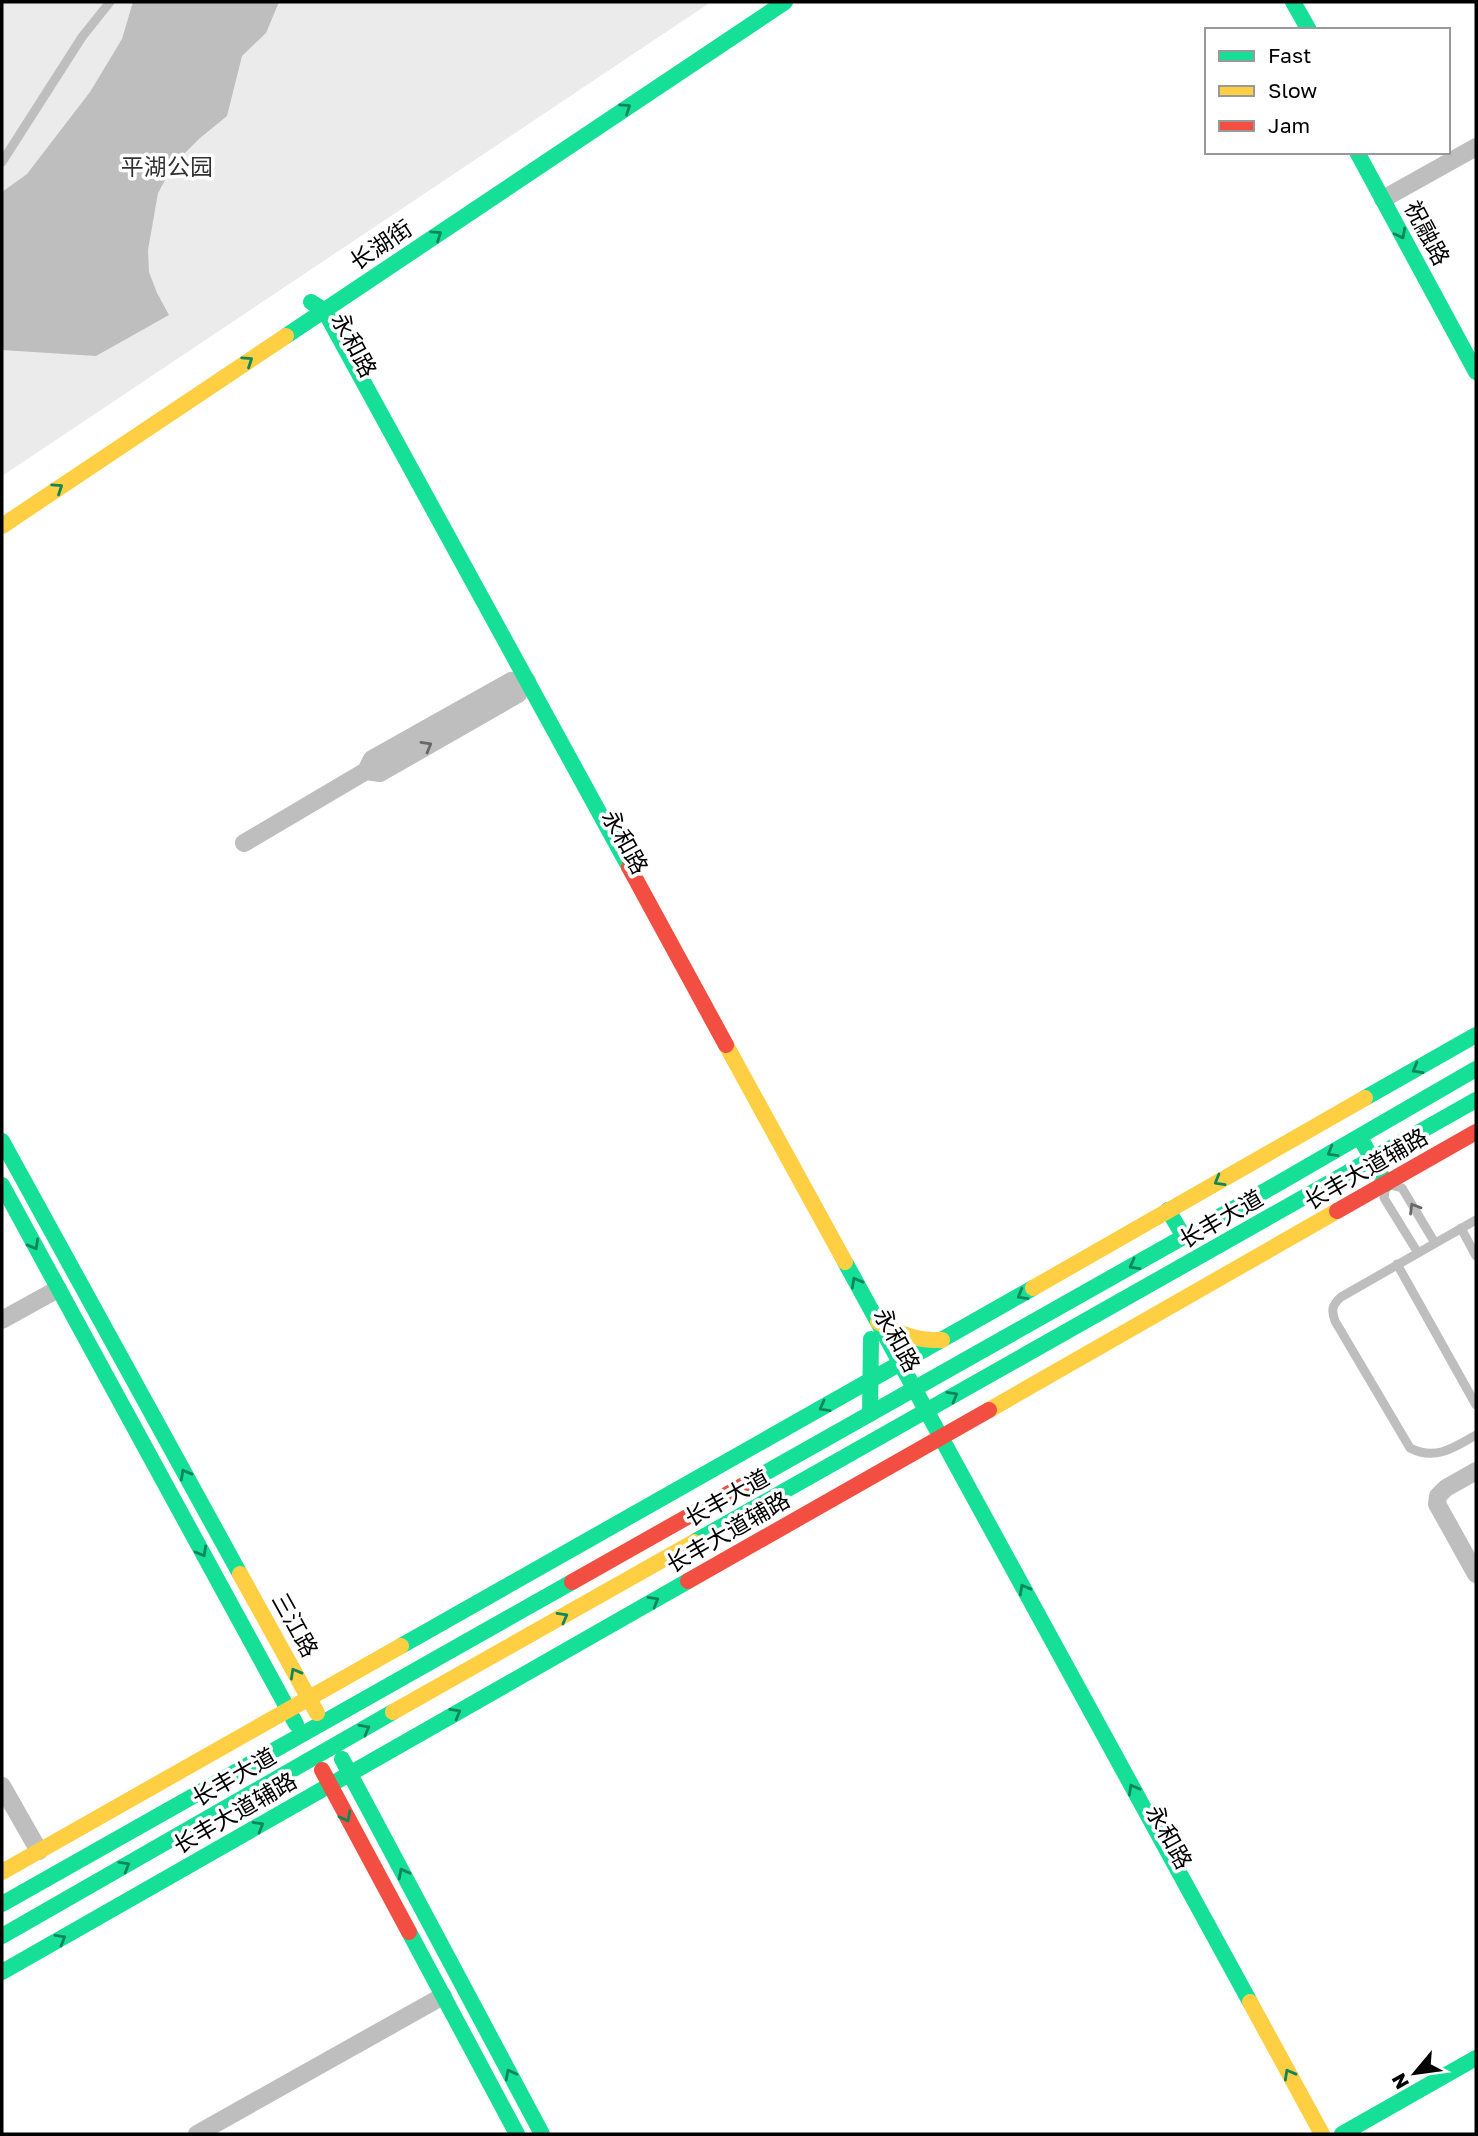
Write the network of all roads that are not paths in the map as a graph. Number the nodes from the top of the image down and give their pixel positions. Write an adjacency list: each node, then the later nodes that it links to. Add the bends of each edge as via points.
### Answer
1 (110, 2): 10 (lane, via 82,37)
2 (761, 2): 12 (main road, 长湖街)
3 (785, 2): 12 (main road, 长湖街, one-way to 3)
4 (1276, 2): 6 (main road)
5 (1293, 2): 7 (main road)
6 (1290, 28)
7 (1308, 28)
8 (1476, 147): 11 (street)
9 (1359, 154): 11 (main road, 祝融路)
10 (2, 162)
11 (1394, 194): 13 (main road, 祝融路, one-way to 13)
12 (316, 310): 14 (main road, 长湖街); 15 (main road, 长湖街, one-way to 12); 16 (main road, 永和路)
13 (1476, 372)
14 (2, 509)
15 (2, 526)
16 (519, 685): 17 (street, via 372,759 366,771); 37 (main road, 永和路, one-way to 16); 38 (main road, 永和路)
17 (244, 843)
18 (1476, 1035): 27 (main road, one-way to 27)
19 (1476, 1069): 22 (main road, 长丰大道)
20 (1476, 1100): 24 (main road, 长丰大道)
21 (1476, 1132): 25 (main road, 长丰大道辅路)
22 (1359, 1137): 24 (main road); 30 (main road, 长丰大道, one-way to 30)
23 (2, 1141): 50 (main road, 三江路, one-way to 23)
24 (1372, 1159): 25 (main road); 45 (main road, 长丰大道, one-way to 24)
25 (1386, 1184): 31 (lane, one-way to 25, via 1402,1188); 32 (lane, via 1384,1198); 47 (main road, 长丰大道辅路)
26 (2, 1185): 35 (main road, 三江路, one-way to 35)
27 (1168, 1210): 30 (main road); 39 (main road, one-way to 39)
28 (1476, 1220): 29 (lane)
29 (1461, 1228): 31 (lane); 33 (lane)
30 (1184, 1237): 42 (main road, 长丰大道, one-way to 42)
31 (1435, 1243): 32 (lane)
32 (1418, 1253): 34 (lane)
33 (1476, 1256)
34 (1397, 1264): 43 (lane); 46 (lane, via 1340,1297 1332,1312 1335,1321 1410,1448 1434,1455)
35 (58, 1289): 36 (street); 51 (main road, 三江路, one-way to 51)
36 (2, 1320)
37 (877, 1322): 39 (main road, via 901,1336 924,1342); 40 (main road, 永和路)
38 (871, 1339): 40 (main road, 永和路); 41 (main road)
39 (942, 1340): 40 (main road)
40 (894, 1367): 41 (main road); 42 (main road, 永和路)
41 (870, 1381): 44 (main road); 50 (main road, one-way to 50)
42 (908, 1392): 44 (main road, 长丰大道); 45 (main road, 永和路)
43 (1476, 1405)
44 (870, 1414): 52 (main road, 长丰大道)
45 (920, 1415): 47 (main road, 永和路); 54 (main road, 长丰大道, one-way to 45)
46 (1476, 1435)
47 (934, 1441): 56 (main road, 长丰大道辅路, one-way to 47); 70 (main road, 永和路); 71 (main road, 永和路, one-way to 47)
48 (1476, 1471): 49 (street, via 1447,1488 1437,1504)
49 (1476, 1574)
50 (308, 1698): 51 (main road); 52 (main road, 三江路)
51 (288, 1709): 53 (main road, 三江路); 59 (main road)
52 (322, 1723): 53 (main road, 长丰大道); 54 (main road, 三江路)
53 (302, 1734): 55 (main road, 三江路); 61 (main road, 长丰大道)
54 (335, 1745): 55 (main road, 长丰大道); 56 (main road, 三江路)
55 (314, 1757): 58 (main road, 三江路); 62 (main road, 长丰大道, one-way to 55)
56 (350, 1774): 58 (main road, 长丰大道辅路); 69 (main road, 三江路, one-way to 56)
57 (2, 1786): 59 (street)
58 (330, 1786): 63 (main road, 长丰大道辅路, one-way to 58); 64 (main road, 三江路, one-way to 64)
59 (39, 1851): 60 (main road)
60 (2, 1872)
61 (2, 1905)
62 (2, 1936)
63 (2, 1972)
64 (443, 1996): 67 (street); 68 (main road, 三江路)
65 (1476, 2058): 72 (main road)
66 (1476, 2068): 73 (main road)
67 (197, 2134)
68 (517, 2134)
69 (542, 2134)
70 (1305, 2134)
71 (1322, 2134)
72 (1342, 2134)
73 (1362, 2134)

